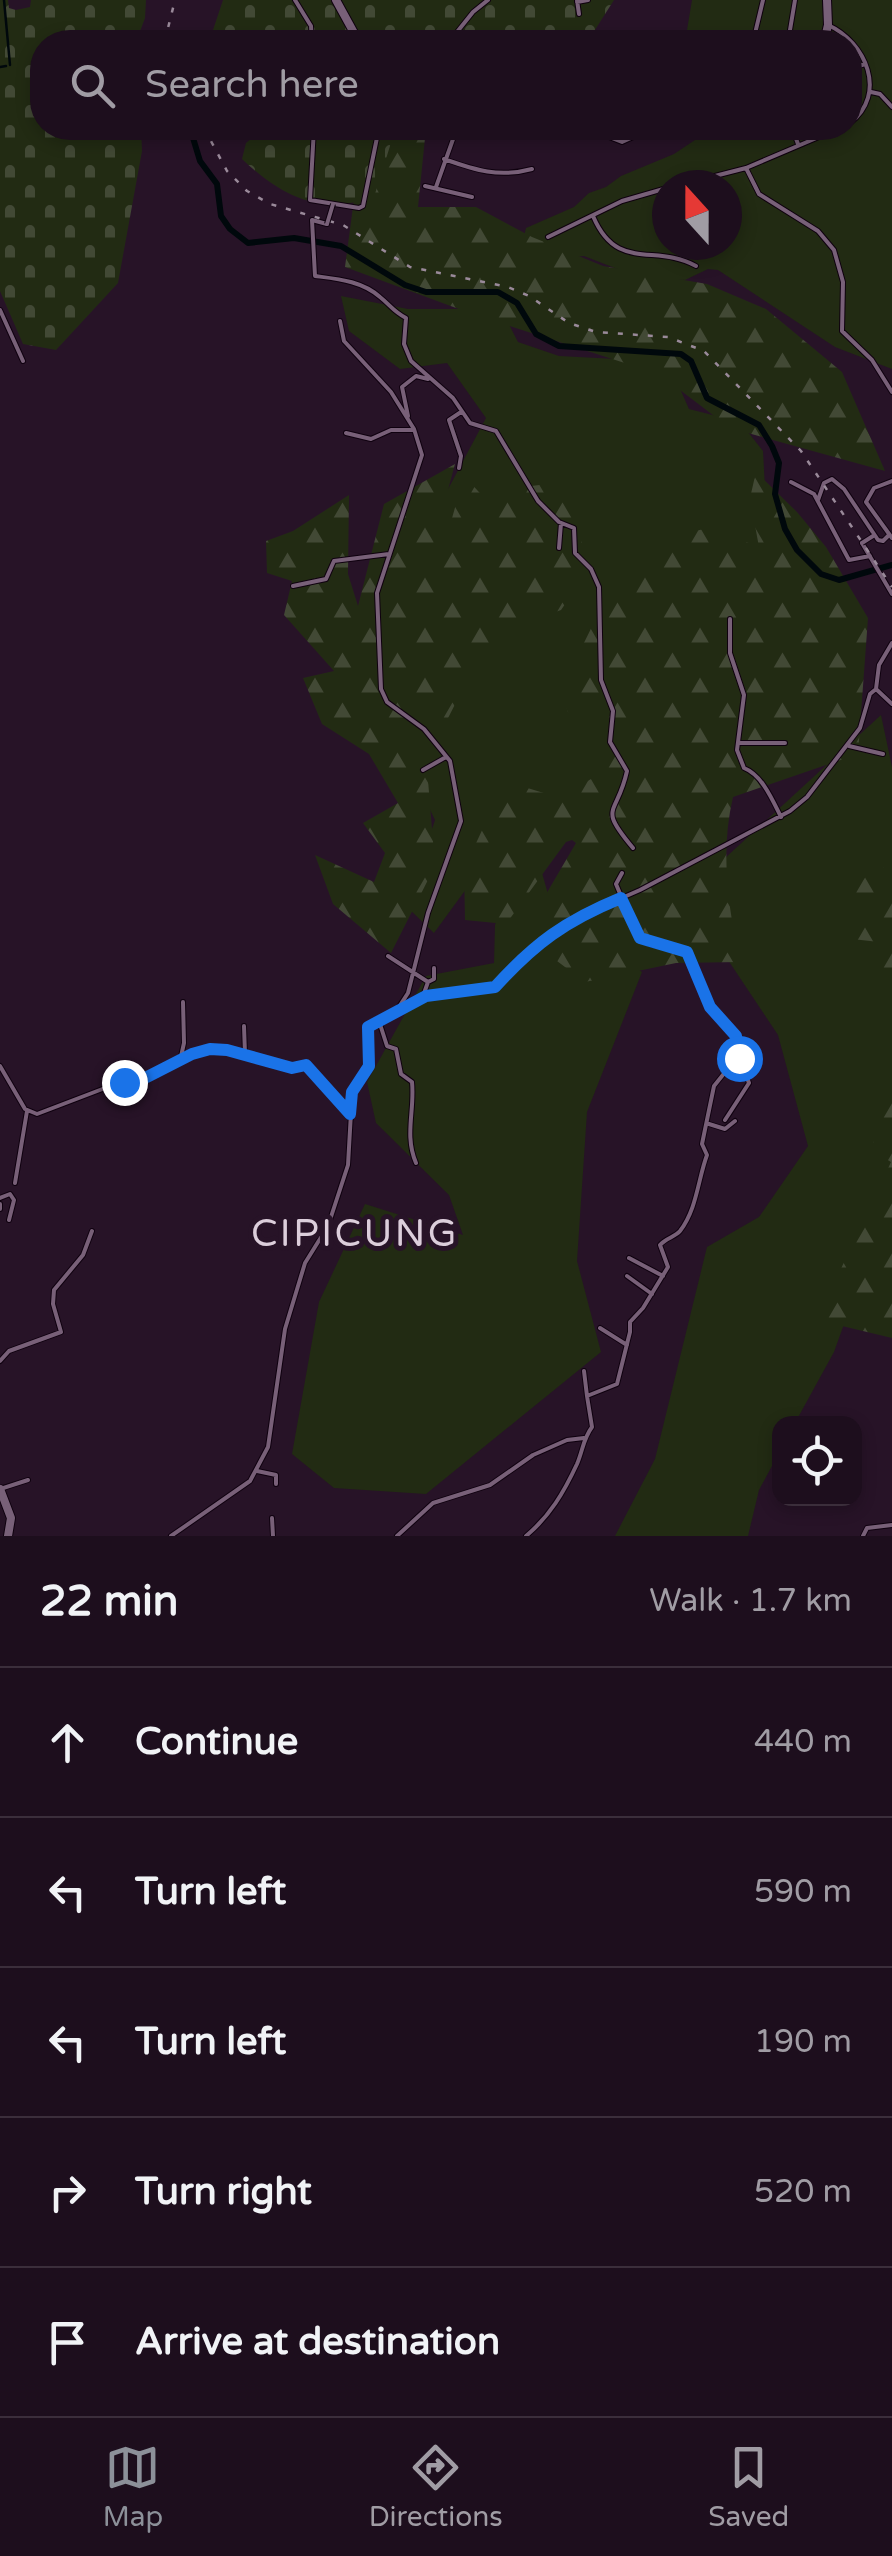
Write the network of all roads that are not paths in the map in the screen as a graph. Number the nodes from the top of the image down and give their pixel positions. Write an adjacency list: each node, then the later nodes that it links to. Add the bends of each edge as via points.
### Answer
1 (295, 0): 11 (street)
2 (336, 0): 12 (street)
3 (488, 0): 13 (street)
4 (588, 0): 8 (street)
5 (763, 0): 14 (street)
6 (795, 0): 15 (street)
7 (827, 0): 10 (street)
8 (577, 1): 9 (street)
9 (579, 14)
10 (828, 25): 16 (street); 17 (street)
11 (311, 30)
12 (352, 30)
13 (459, 30)
14 (756, 30)
15 (790, 30)
16 (827, 30)
17 (838, 30)
18 (862, 59): 19 (street)
19 (865, 64): 20 (street); 21 (street)
20 (862, 65)
21 (871, 92): 22 (street); 23 (street)
22 (892, 107)
23 (862, 112)
24 (313, 140): 38 (street, via 310,200)
25 (377, 140): 38 (street, via 364,206)
26 (452, 140): 30 (street)
27 (796, 140): 29 (street)
28 (808, 140): 29 (street)
29 (798, 144): 31 (street)
30 (444, 160): 32 (street, via 488,174); 35 (street)
31 (746, 168): 33 (street); 46 (street, via 759,194 818,231 834,250 843,276 842,331)
32 (532, 169)
33 (738, 170)
34 (425, 186): 35 (street)
35 (436, 187): 37 (street)
36 (652, 193): 39 (street)
37 (472, 197)
38 (334, 204): 45 (street, bridge, via 327,224 312,220 315,276 365,287 406,318 408,358)
39 (593, 216): 40 (street); 41 (street, via 607,241 623,251)
40 (548, 237)
41 (696, 266)
42 (0, 310): 44 (street)
43 (340, 321): 48 (street, via 349,350 384,382)
44 (23, 360)
45 (434, 382): 47 (street); 48 (street, via 416,376 404,385)
46 (892, 392)
47 (461, 412): 51 (street, via 450,420); 55 (street, via 472,424 496,431 538,501)
48 (409, 420): 49 (street)
49 (414, 429): 50 (street, via 371,439); 59 (street, via 422,460)
50 (346, 433)
51 (459, 468)
52 (892, 481): 56 (street, via 878,485 866,502)
53 (791, 482): 54 (street, via 814,494)
54 (818, 505): 57 (street, via 824,484 835,480); 60 (street, via 849,560)
55 (562, 522): 58 (street); 74 (street, via 574,528 574,554 598,585 602,680 613,711 610,742 626,770 610,815)
56 (890, 537): 57 (street)
57 (876, 538): 60 (street, bridge, via 862,543)
58 (558, 548)
59 (388, 554): 61 (street, via 334,561 326,579); 71 (street, via 377,593 381,689)
60 (870, 557): 62 (street)
61 (294, 586)
62 (892, 594)
63 (730, 619): 68 (street, via 730,653 744,695)
64 (892, 643): 65 (street, via 879,665)
65 (876, 689): 66 (street); 69 (street)
66 (892, 704)
67 (785, 743): 68 (street)
68 (738, 744): 73 (street, via 744,768)
69 (848, 745): 70 (street); 73 (street, via 807,797)
70 (883, 754)
71 (446, 758): 72 (street); 79 (street, via 460,820)
72 (423, 770)
73 (781, 816): 76 (street)
74 (633, 848)
75 (622, 873): 76 (street, via 616,882)
76 (621, 898): 81 (street, via 556,930 493,988); 86 (street, via 640,938 687,952)
77 (388, 956): 79 (street)
78 (434, 968): 80 (street)
79 (415, 973): 80 (street); 83 (street)
80 (428, 982): 81 (street)
81 (423, 996): 83 (street)
82 (183, 1002): 88 (street)
83 (398, 1010): 84 (street)
84 (378, 1020): 91 (street, via 366,1030 369,1066 352,1092); 95 (street, via 401,1074 412,1082 409,1140)
85 (244, 1026): 87 (street)
86 (735, 1044): 92 (street, via 749,1082); 94 (street, via 730,1066 714,1084)
87 (245, 1054): 88 (street, via 210,1049); 91 (street, via 292,1068 306,1065)
88 (180, 1061): 90 (street, via 42,1113)
89 (0, 1066): 90 (street)
90 (27, 1111): 96 (street)
91 (350, 1114): 110 (street, via 348,1165 328,1226 302,1270 283,1339 270,1439)
92 (725, 1120)
93 (735, 1120): 94 (street, via 726,1129)
94 (708, 1123): 102 (street, via 699,1190 678,1233 660,1245 668,1267)
95 (416, 1162)
96 (15, 1183)
97 (0, 1204): 98 (street, via 10,1194 14,1200)
98 (9, 1220)
99 (92, 1231): 106 (street, via 83,1255 54,1290 61,1332)
100 (629, 1258): 102 (street)
101 (626, 1276): 103 (street)
102 (662, 1276): 103 (street)
103 (652, 1294): 105 (street, via 630,1322)
104 (600, 1328): 105 (street)
105 (628, 1345): 108 (street, via 617,1384)
106 (0, 1361)
107 (584, 1371): 108 (street)
108 (588, 1396): 109 (street, via 593,1424)
109 (584, 1438): 119 (street, via 533,1454 490,1485 433,1503); 120 (street, via 562,1494)
110 (257, 1471): 112 (street, via 276,1475); 117 (street)
111 (28, 1480): 113 (street)
112 (276, 1484)
113 (0, 1489): 116 (street, via 12,1518)
114 (272, 1518): 118 (street)
115 (892, 1525): 121 (street, via 867,1528)
116 (8, 1536)
117 (171, 1536)
118 (272, 1536)
119 (397, 1536)
120 (526, 1536)
121 (863, 1536)

